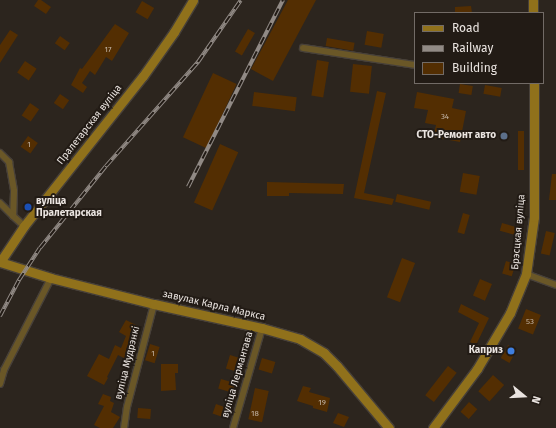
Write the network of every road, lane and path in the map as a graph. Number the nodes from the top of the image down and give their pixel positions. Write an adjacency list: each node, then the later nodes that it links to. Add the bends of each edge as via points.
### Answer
1 (193, 0): 10 (street, Пралетарская вуліца, via 143,76)
2 (533, 0): 3 (street)
3 (533, 12)
4 (303, 48): 5 (street)
5 (414, 64)
6 (534, 84): 12 (street, Брэсцкая вуліца, via 534,217)
7 (0, 153): 9 (street, via 9,162 14,191)
8 (0, 203): 9 (street)
9 (13, 216): 10 (street)
10 (24, 226): 11 (street, Пралетарская вуліца)
11 (0, 262): 13 (street, завулак Карла Маркса)
12 (526, 274): 14 (street); 21 (street, Брэсцкая вуліца, via 510,313 477,369)
13 (51, 278): 15 (street, завулак Карла Маркса); 17 (street, via 4,370)
14 (556, 285)
15 (154, 304): 16 (street, завулак Карла Маркса); 18 (street, вуліца Мудрэнкі, via 126,407)
16 (262, 328): 19 (street, вуліца Лермантава); 20 (street, завулак Карла Маркса, via 300,339 324,353)
17 (0, 384)
18 (124, 428)
19 (233, 428)
20 (389, 428)
21 (433, 428)

